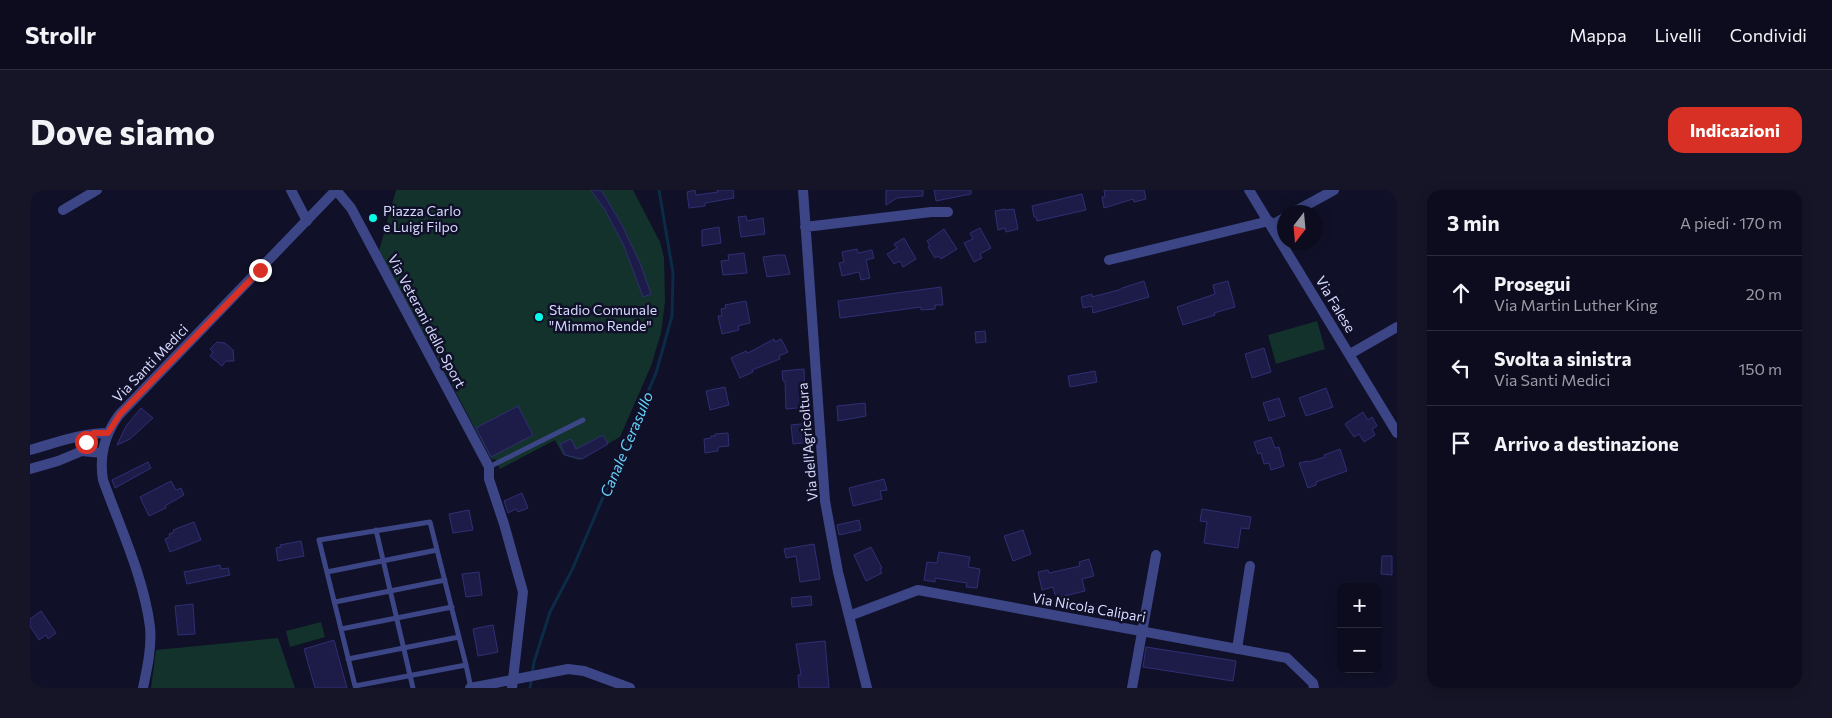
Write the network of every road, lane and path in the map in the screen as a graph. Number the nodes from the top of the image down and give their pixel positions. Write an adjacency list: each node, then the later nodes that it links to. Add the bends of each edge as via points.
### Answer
1 (97, 190): 8 (street)
2 (291, 190): 11 (street)
3 (336, 190): 11 (street, Via Santi Medici); 25 (street, Via Veterani dello Sport, via 351,208)
4 (802, 190): 13 (street, Via dell'Agricoltura)
5 (1249, 190): 12 (street, Via Falese)
6 (1334, 190): 7 (street)
7 (1307, 205)
8 (63, 210)
9 (948, 212): 13 (street)
10 (1277, 220): 12 (street)
11 (307, 221): 19 (street, Via Santi Medici, via 120,414)
12 (1270, 223): 14 (street); 16 (street, Via Falese)
13 (805, 227): 36 (street, Via dell'Agricoltura, via 825,501)
14 (1109, 260)
15 (1397, 327): 16 (street)
16 (1350, 354): 20 (street, Via Falese)
17 (583, 420): 25 (lane)
18 (94, 433): 19 (street); 21 (street); 22 (street)
19 (108, 433): 23 (street, Via Santi Medici)
20 (1397, 433)
21 (30, 450)
22 (82, 451): 23 (street); 24 (street)
23 (102, 453): 48 (street, Via Santi Medici, via 103,480 141,587 150,628)
24 (30, 468)
25 (489, 468): 46 (street, Via Veterani dello Sport, via 489,479 523,592)
26 (376, 530): 27 (lane, via 430,522); 29 (lane); 31 (lane, via 319,540)
27 (437, 550): 29 (lane); 32 (lane)
28 (1156, 555): 39 (street)
29 (384, 561): 31 (lane); 33 (lane)
30 (1250, 566): 42 (street)
31 (327, 572): 34 (lane)
32 (445, 580): 33 (lane); 35 (lane)
33 (390, 591): 34 (lane); 37 (lane)
34 (335, 602): 38 (lane)
35 (452, 607): 37 (lane); 40 (lane)
36 (849, 616): 39 (street, Via Nicola Calipari, via 918,590); 52 (street, Via dell'Agricoltura)
37 (397, 618): 38 (lane); 41 (lane)
38 (341, 629): 43 (lane)
39 (1141, 631): 42 (street, Via Nicola Calipari); 53 (street)
40 (459, 637): 41 (lane); 44 (lane)
41 (403, 648): 43 (lane); 45 (lane)
42 (1236, 649): 54 (street, Via Nicola Calipari, via 1287,658 1314,683)
43 (348, 659): 47 (lane)
44 (466, 664): 45 (lane); 50 (lane)
45 (410, 676): 47 (lane); 49 (lane)
46 (512, 684): 50 (street); 51 (street, via 546,672 568,669)
47 (356, 687)
48 (143, 688)
49 (413, 688)
50 (470, 688)
51 (630, 688)
52 (867, 688)
53 (1132, 688)
54 (1314, 688)

